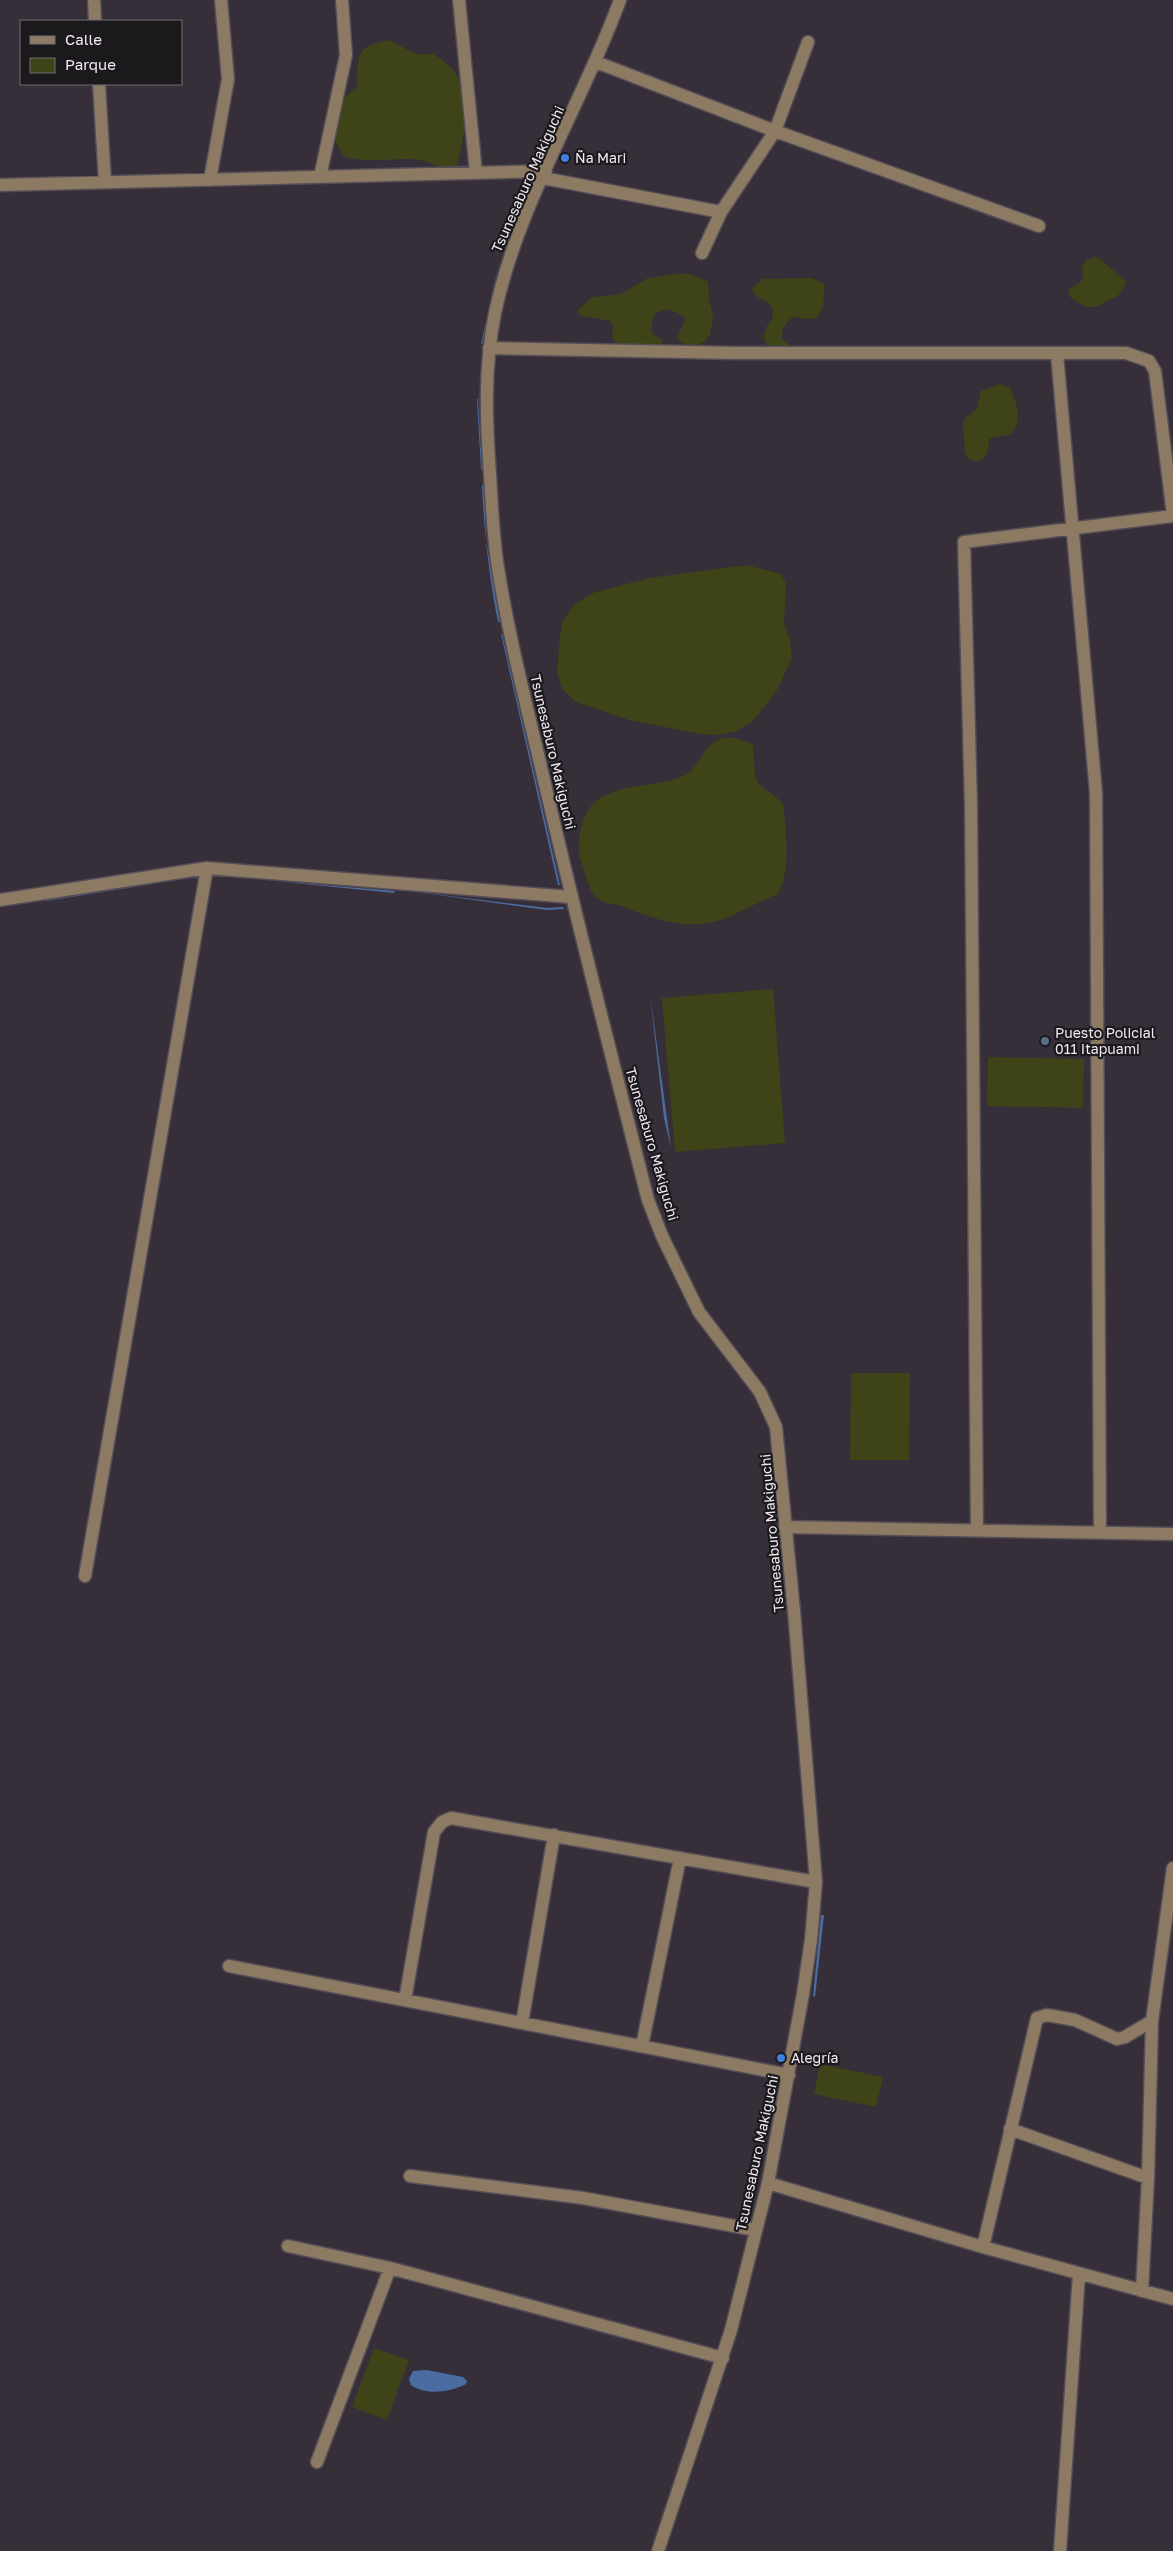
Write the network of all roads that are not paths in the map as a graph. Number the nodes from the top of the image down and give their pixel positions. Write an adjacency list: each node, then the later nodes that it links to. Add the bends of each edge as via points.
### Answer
1 (94, 0): 6 (street)
2 (220, 0): 14 (street, via 228,79)
3 (342, 0): 13 (street, via 346,55)
4 (459, 0): 11 (street)
5 (620, 0): 8 (street, Tsunesaburo Makiguchi)
6 (95, 20)
7 (808, 42): 10 (street)
8 (596, 62): 10 (street); 12 (street, Tsunesaburo Makiguchi)
9 (99, 85): 15 (street)
10 (775, 131): 17 (street); 18 (street)
11 (476, 173): 12 (street); 13 (street)
12 (545, 174): 17 (street); 20 (street, Tsunesaburo Makiguchi, via 510,254)
13 (320, 177): 14 (street)
14 (210, 180): 15 (street)
15 (105, 182): 16 (street)
16 (0, 185)
17 (721, 212): 19 (street)
18 (1039, 226)
19 (702, 253)
20 (489, 348): 21 (street); 25 (street, Tsunesaburo Makiguchi, via 486,408 497,566)
21 (1058, 354): 22 (street, via 1126,353 1148,361 1155,371); 23 (street)
22 (1173, 516): 23 (street)
23 (1071, 529): 28 (street, via 964,542 971,806); 29 (street, via 1096,793)
24 (207, 868): 25 (street); 26 (street); 31 (street)
25 (571, 897): 27 (street, Tsunesaburo Makiguchi, via 648,1200 699,1312 747,1374 772,1414 778,1440)
26 (0, 900)
27 (785, 1527): 28 (street); 35 (street, Tsunesaburo Makiguchi)
28 (977, 1530): 29 (street)
29 (1100, 1533): 30 (street)
30 (1173, 1534)
31 (85, 1576)
32 (554, 1835): 33 (street); 37 (street, via 460,1818 442,1822 434,1832); 39 (street)
33 (680, 1858): 35 (street); 40 (street)
34 (1173, 1868): 38 (street)
35 (816, 1882): 41 (street, Tsunesaburo Makiguchi, via 810,1949)
36 (229, 1966): 37 (street)
37 (404, 2000): 39 (street)
38 (1152, 2021): 42 (street, via 1126,2038 1117,2039 1074,2020 1047,2015 1037,2018); 44 (street)
39 (522, 2023): 40 (street)
40 (642, 2046): 41 (street)
41 (789, 2075): 45 (street, Tsunesaburo Makiguchi)
42 (1010, 2129): 44 (street); 48 (street)
43 (410, 2176): 46 (street, via 583,2198)
44 (1148, 2178): 51 (street)
45 (768, 2183): 46 (street, Tsunesaburo Makiguchi); 48 (street)
46 (756, 2230): 53 (street, Tsunesaburo Makiguchi)
47 (288, 2246): 49 (street)
48 (983, 2247): 50 (street)
49 (390, 2268): 53 (street); 54 (street)
50 (1079, 2274): 51 (street); 56 (street)
51 (1142, 2291): 52 (street)
52 (1173, 2299)
53 (723, 2358): 55 (street, Tsunesaburo Makiguchi)
54 (316, 2462)
55 (658, 2551)
56 (1060, 2551)

